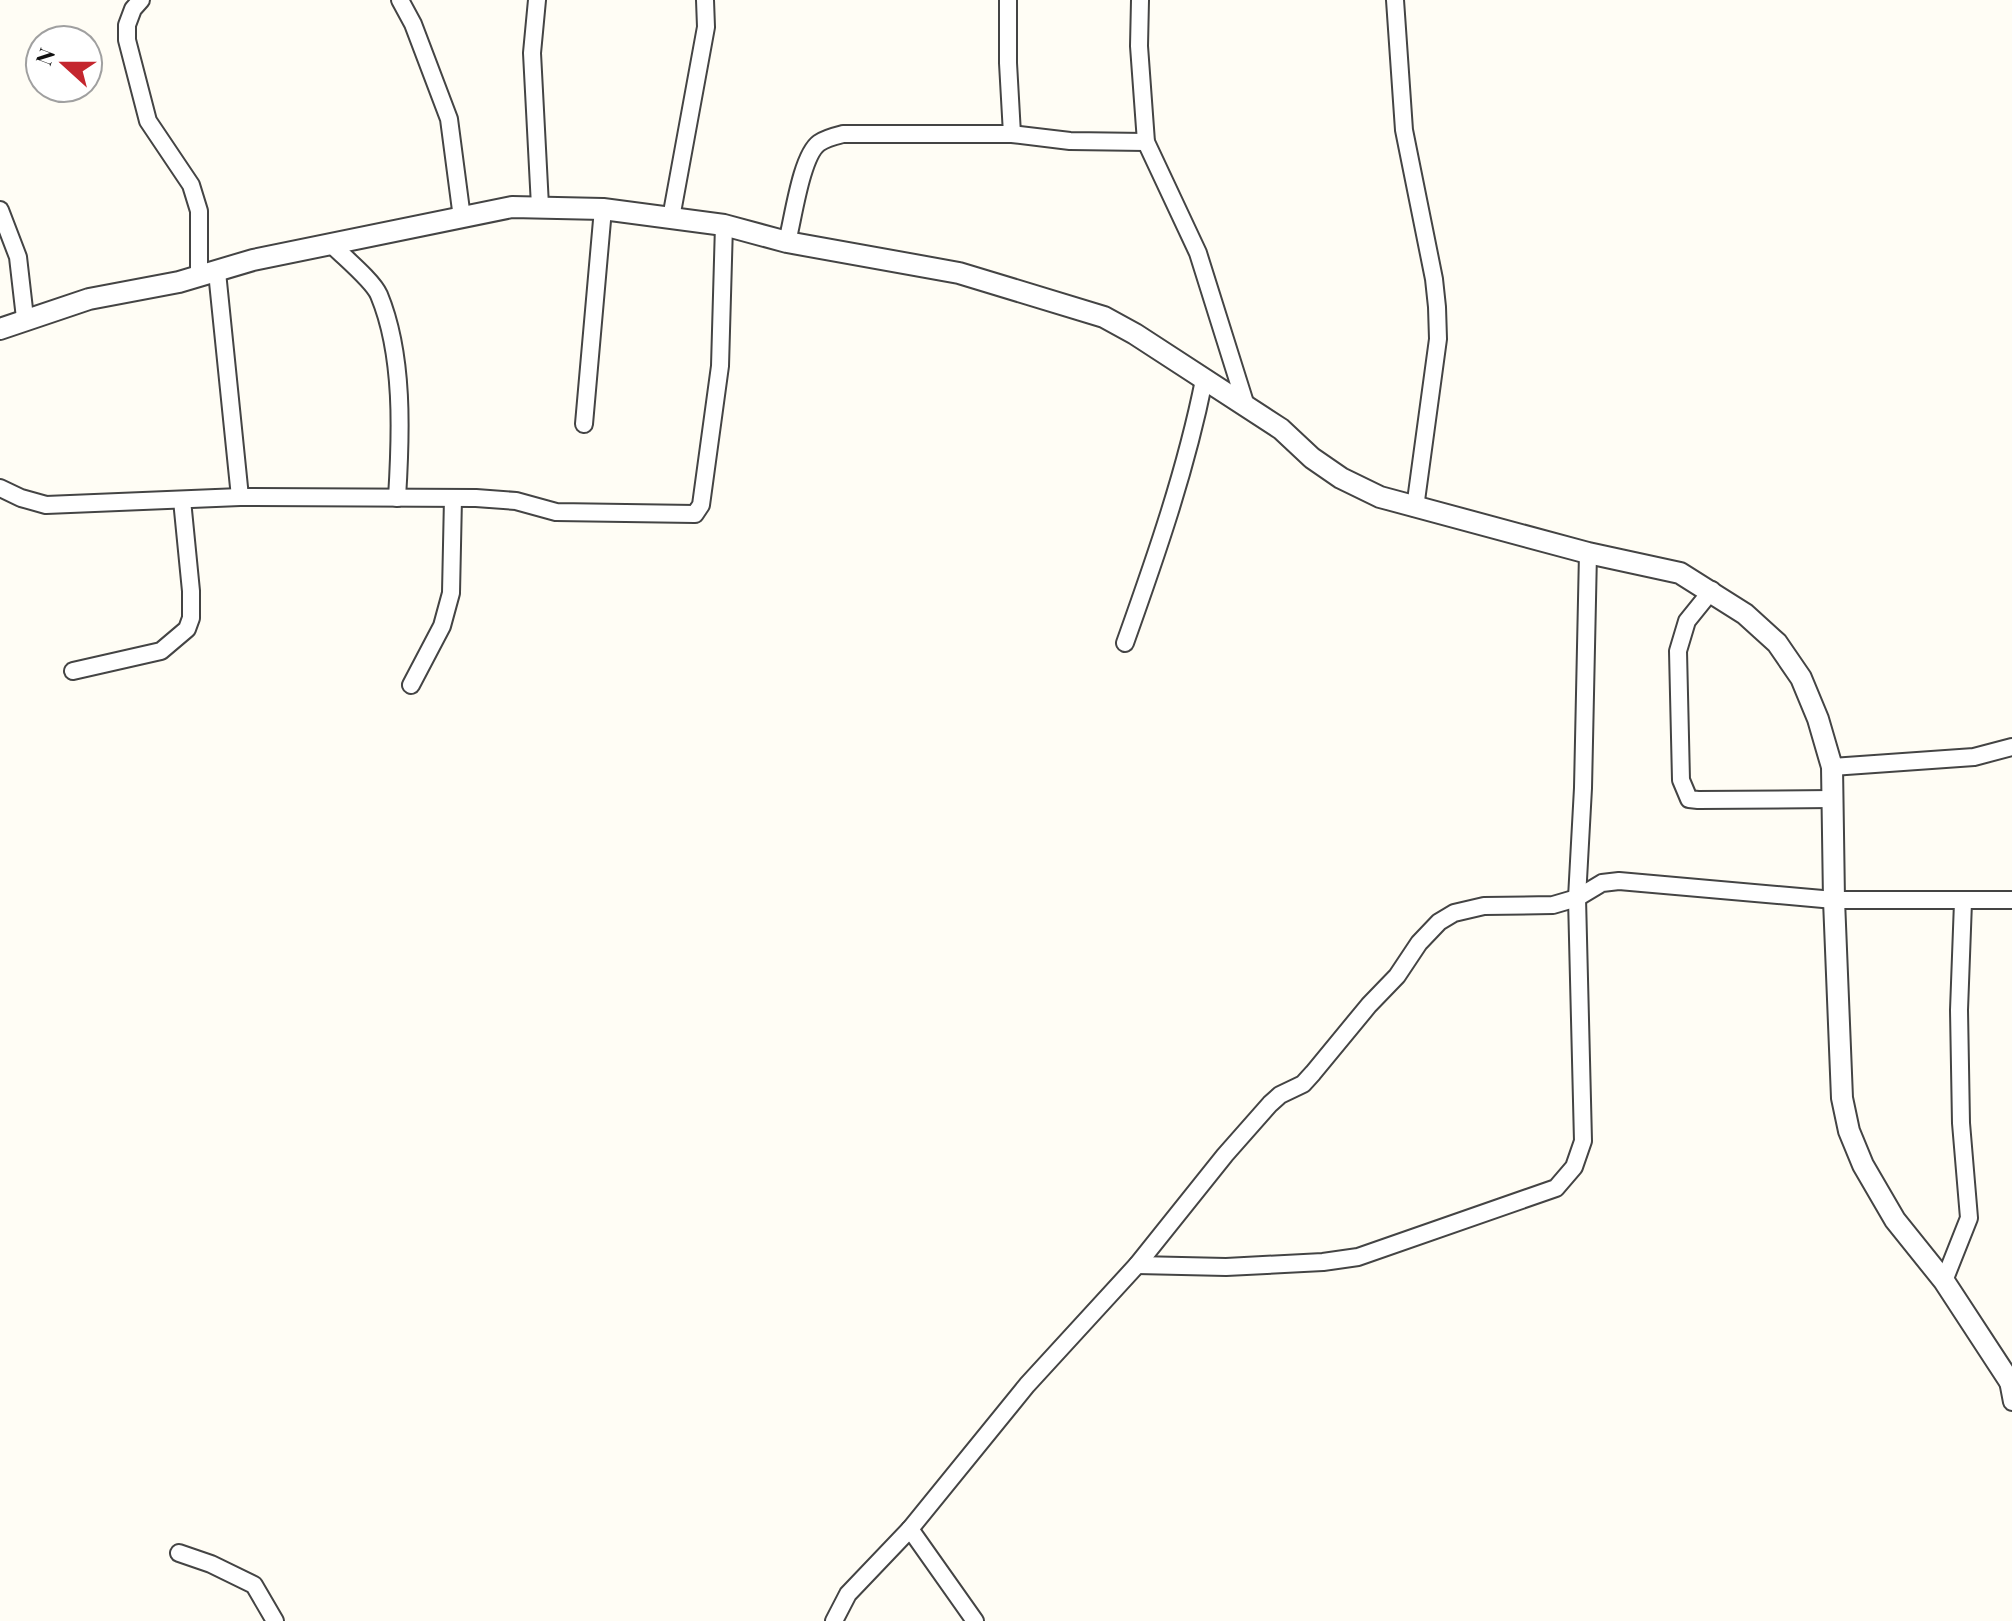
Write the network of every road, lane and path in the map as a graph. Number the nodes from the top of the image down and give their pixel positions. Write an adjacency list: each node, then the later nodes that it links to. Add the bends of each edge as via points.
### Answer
1 (141, 0): 18 (street, via 127,25 127,40 148,121 191,185)
2 (400, 0): 13 (street, via 449,119)
3 (537, 0): 10 (street, via 532,53)
4 (705, 0): 14 (street, via 706,27)
5 (1008, 0): 8 (street)
6 (1140, 0): 9 (street)
7 (1395, 0): 29 (street, via 1404,130 1437,307 1438,339)
8 (1012, 134): 9 (street); 16 (street, via 830,137 808,159)
9 (1146, 142): 22 (street, via 1198,253)
10 (540, 206): 11 (street); 13 (street)
11 (603, 209): 14 (street); 23 (street)
12 (0, 210): 19 (street, via 18,257)
13 (462, 218): 17 (street)
14 (671, 218): 15 (street)
15 (724, 225): 16 (street); 27 (street, via 720,366 701,505 695,514 556,512 516,501)
16 (787, 242): 21 (street, via 959,273 1054,300 1104,317)
17 (333, 246): 18 (street); 26 (street, via 378,292 392,345 401,431)
18 (208, 274): 19 (street); 25 (street)
19 (25, 318): 20 (street)
20 (0, 329)
21 (1204, 380): 22 (street); 32 (street, via 1168,520)
22 (1246, 406): 29 (street, via 1341,478)
23 (584, 424)
24 (0, 488): 28 (street, via 46,505)
25 (240, 497): 26 (street); 28 (street)
26 (397, 498): 27 (street)
27 (453, 498): 34 (street, via 451,593 442,626)
28 (182, 500): 33 (street, via 191,591 187,629 161,651)
29 (1415, 508): 30 (street)
30 (1588, 553): 31 (street, via 1680,573); 38 (street)
31 (1712, 590): 36 (street, via 1777,643 1801,678); 37 (street, via 1687,621 1678,651 1684,793 1698,800)
32 (1125, 643)
33 (73, 671)
34 (411, 685)
35 (2012, 747): 36 (street, via 1974,757)
36 (1832, 767): 37 (street)
37 (1833, 799): 39 (street)
38 (1577, 898): 39 (street, via 1602,883 1619,881); 42 (street, via 1553,905 1484,906 1439,922 1303,1084 1280,1095 1261,1114); 42 (street, via 1583,1141 1574,1167 1556,1188 1358,1257 1226,1267)
39 (1834, 900): 41 (street); 43 (street, via 1842,1098 1849,1131 1895,1220)
40 (2012, 900): 41 (street)
41 (1963, 902): 43 (street, via 1961,1123 1969,1218)
42 (1137, 1265): 46 (street, via 1027,1385)
43 (1944, 1281): 44 (street)
44 (2010, 1383): 45 (street)
45 (2012, 1402)
46 (910, 1529): 49 (street, via 848,1594); 50 (street)
47 (179, 1553): 48 (street, via 254,1585)
48 (275, 1621)
49 (834, 1621)
50 (975, 1621)

